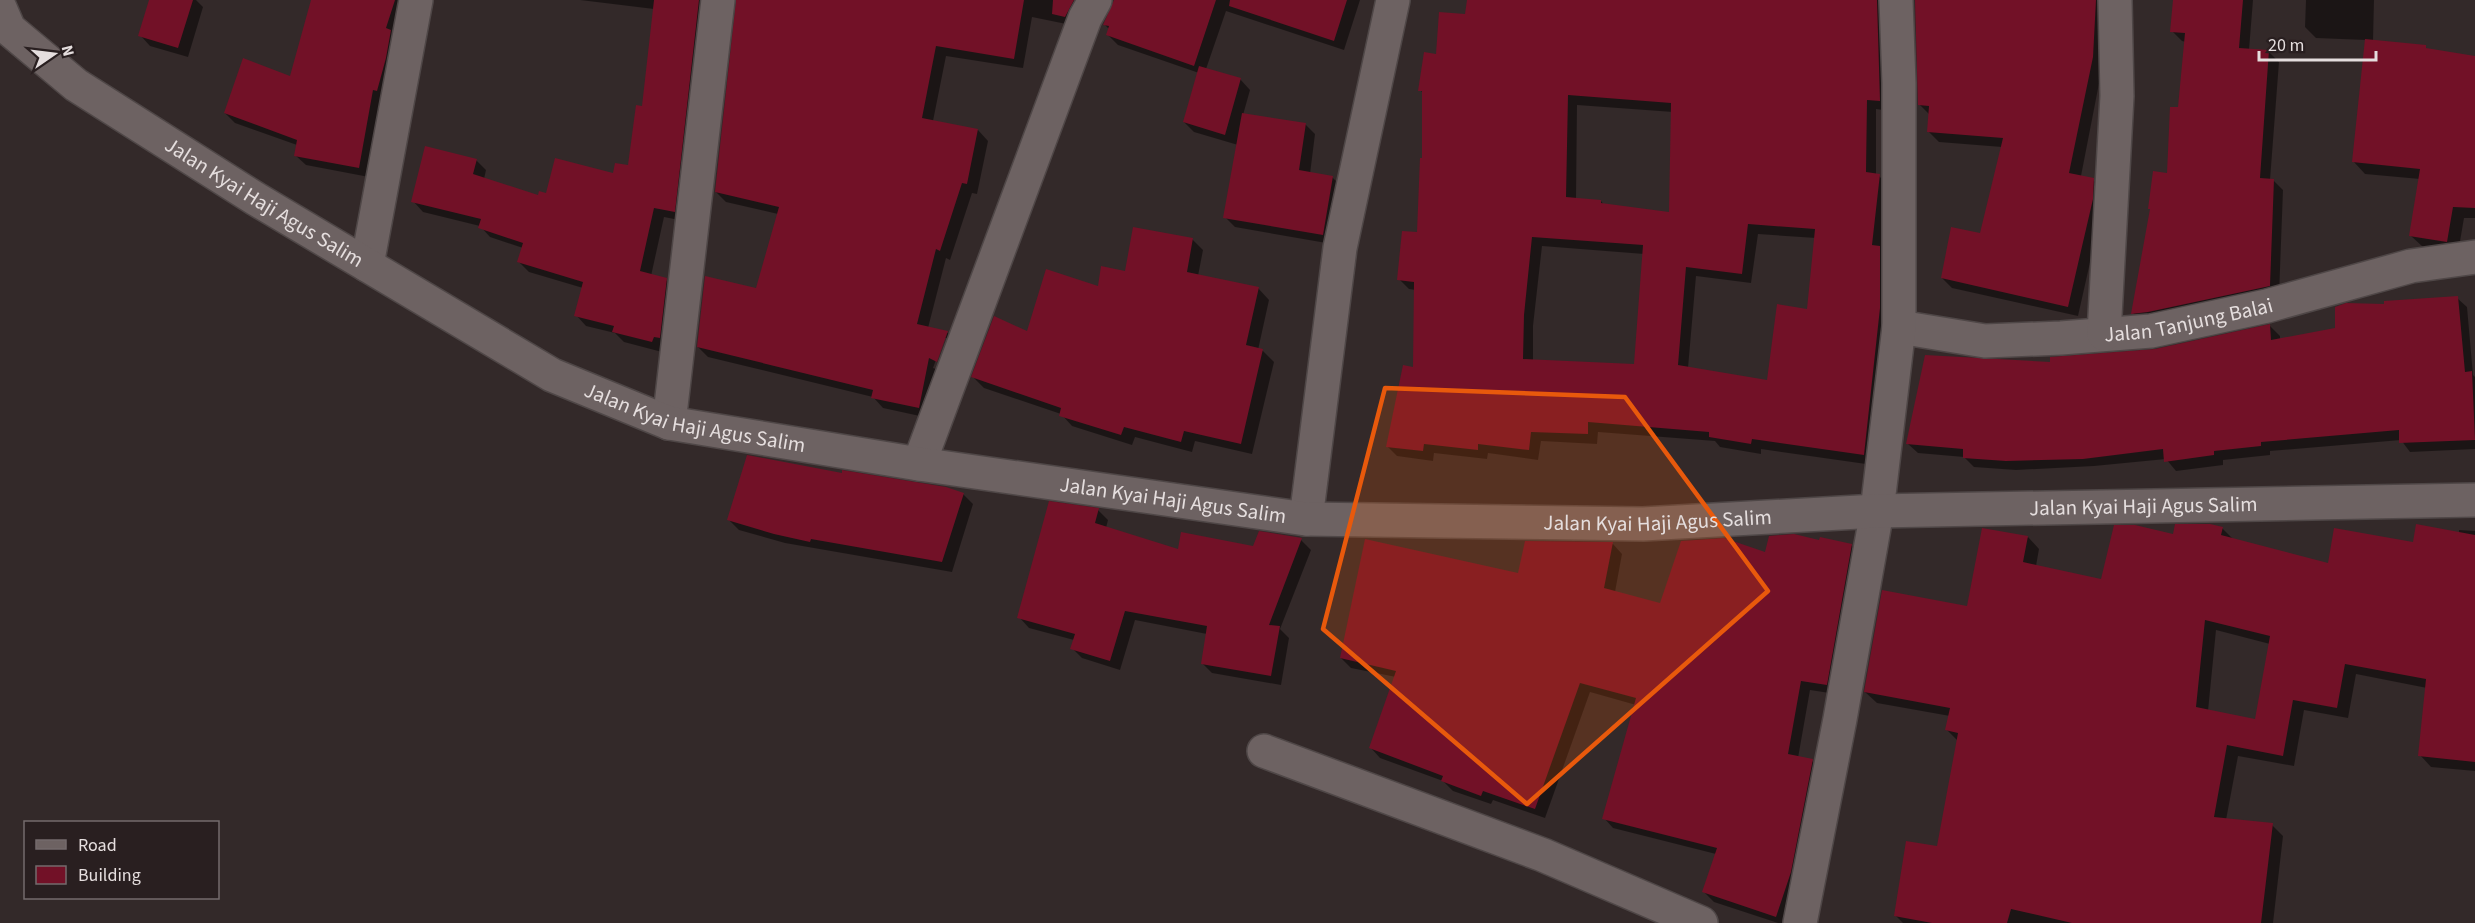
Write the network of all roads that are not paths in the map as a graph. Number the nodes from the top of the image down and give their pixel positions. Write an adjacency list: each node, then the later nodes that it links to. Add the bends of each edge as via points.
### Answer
1 (416, 0): 9 (street)
2 (718, 0): 12 (street)
3 (1095, 0): 13 (street)
4 (1393, 0): 16 (street, via 1340,248)
5 (1896, 0): 10 (street)
6 (2115, 0): 11 (street, via 2117,96)
7 (0, 8): 9 (street, Jalan Kyai Haji Agus Salim, via 9,29 76,86)
8 (2475, 257): 11 (street, Jalan Tanjung Balai, via 2411,266 2267,306 2151,331)
9 (367, 265): 12 (street, Jalan Kyai Haji Agus Salim, via 552,375)
10 (1899, 327): 11 (street, Jalan Tanjung Balai, via 1985,341); 15 (street)
11 (2104, 334)
12 (669, 423): 13 (street, Jalan Kyai Haji Agus Salim)
13 (919, 464): 16 (street, Jalan Kyai Haji Agus Salim)
14 (2475, 500): 15 (street, Jalan Kyai Haji Agus Salim)
15 (1877, 511): 16 (street, Jalan Kyai Haji Agus Salim, via 1643,524); 19 (street)
16 (1306, 519)
17 (1264, 751): 18 (street, via 1543,855)
18 (1701, 923)
19 (1800, 923)

